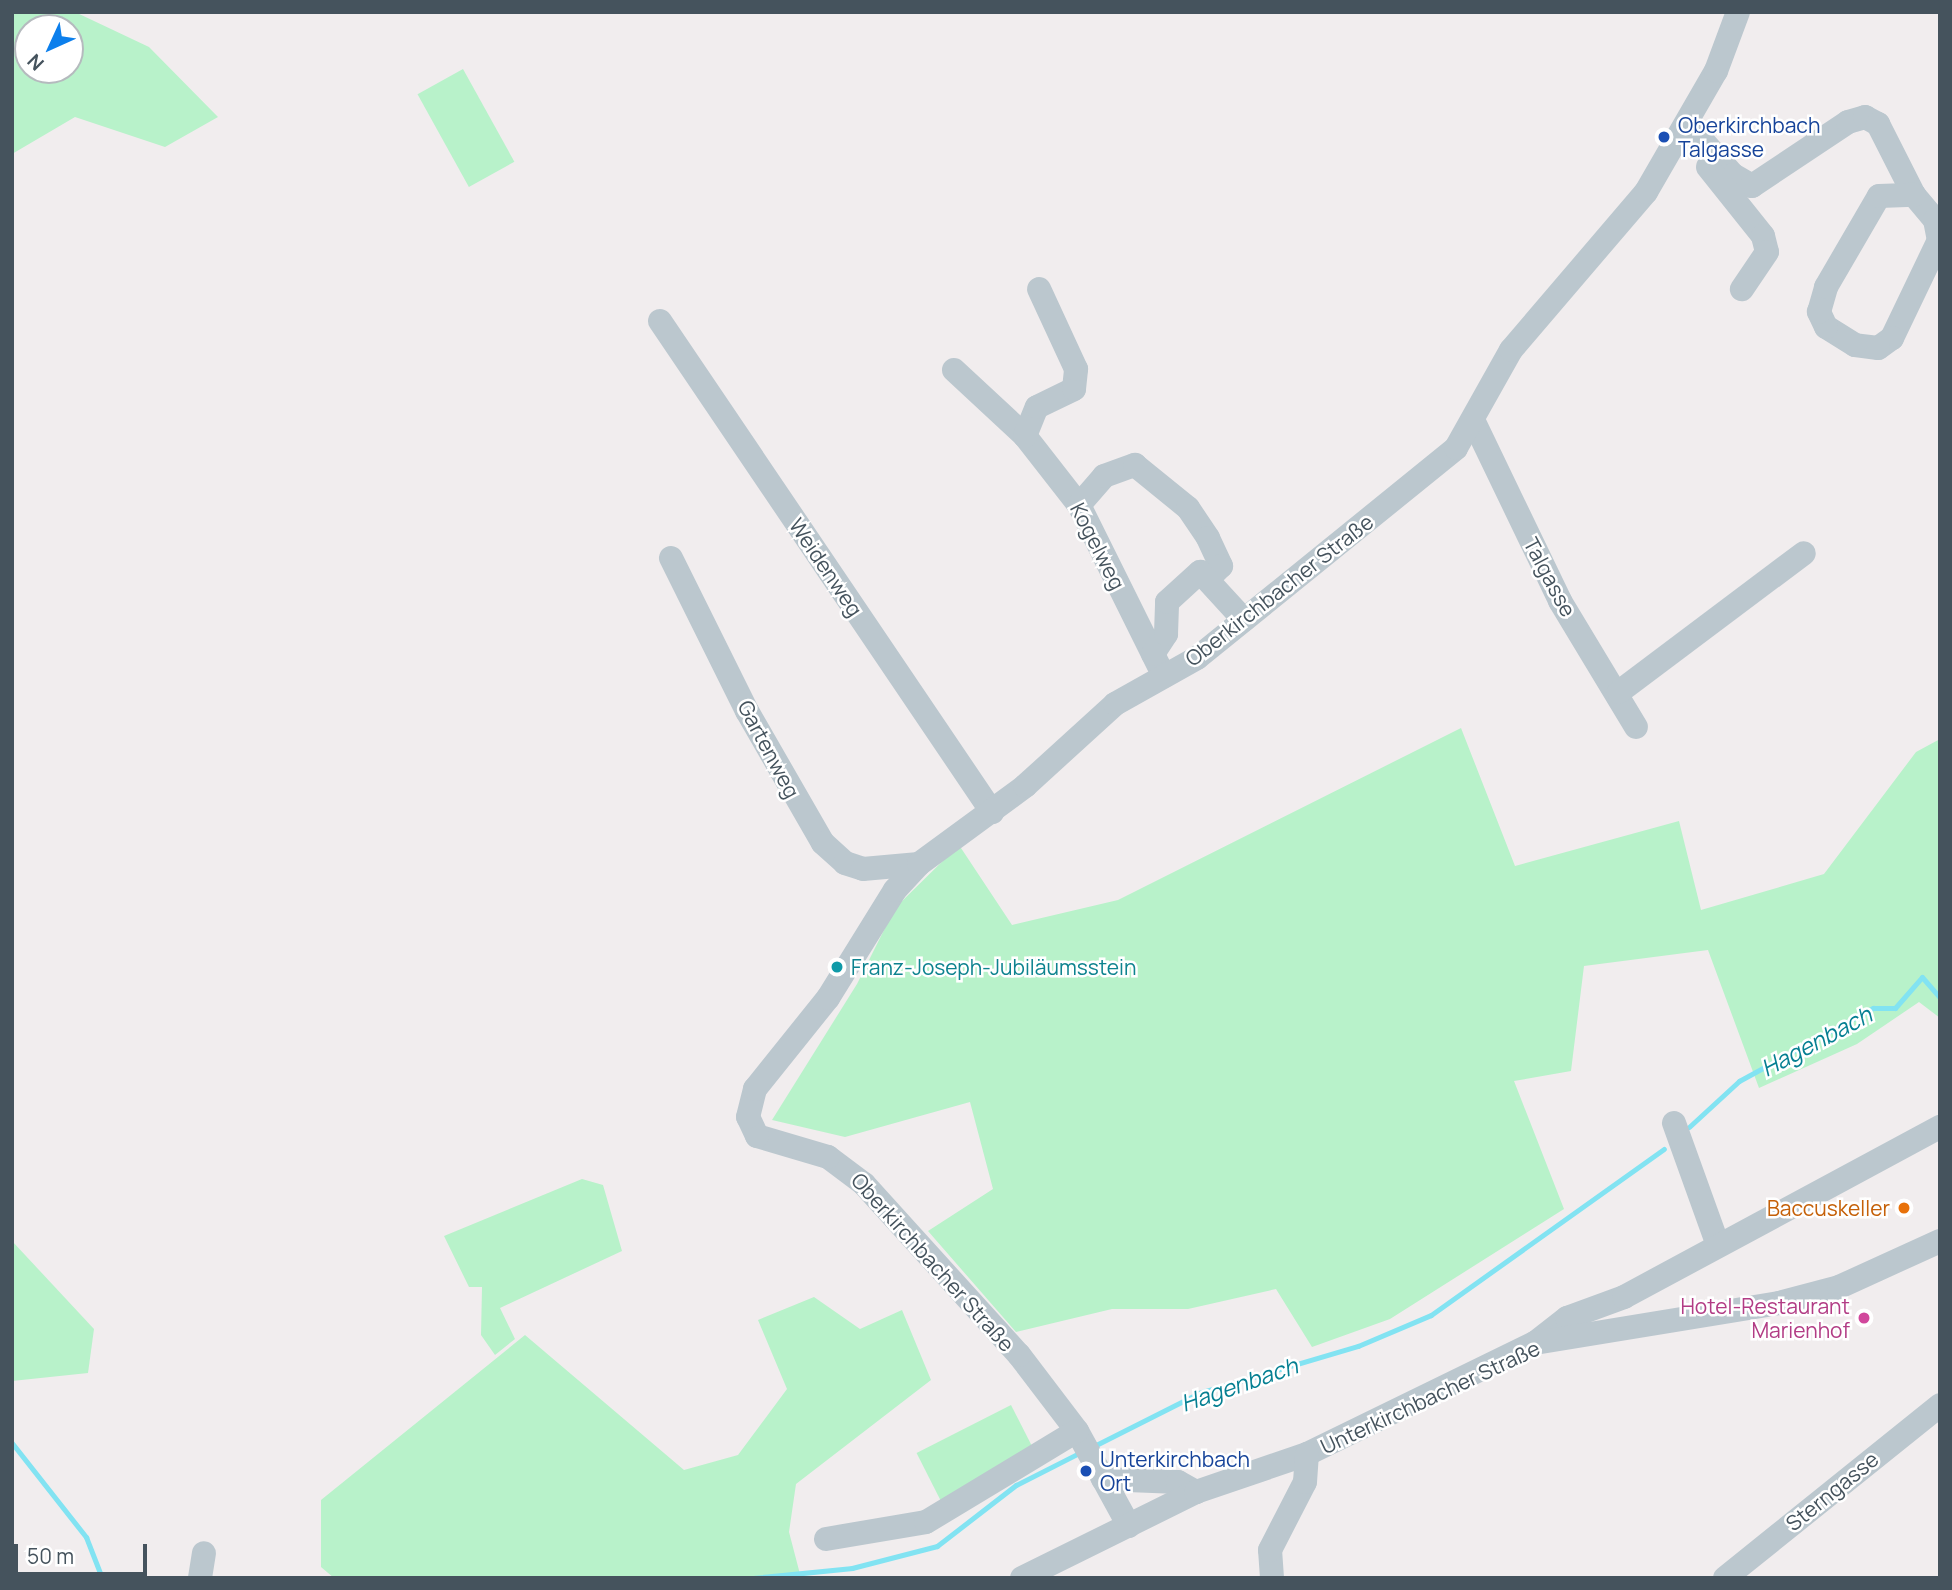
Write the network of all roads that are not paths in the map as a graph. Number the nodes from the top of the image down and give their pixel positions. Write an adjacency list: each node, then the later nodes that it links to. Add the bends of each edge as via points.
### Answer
1 (1738, 12): 2 (street, Oberkirchbacher Straße, via 1725,54)
2 (1684, 128): 3 (street, via 1733,175 1752,186 1823,134 1865,117 1878,124); 5 (street, via 1763,236 1767,252); 8 (street, Oberkirchbacher Straße, via 1646,192 1511,351)
3 (1913, 195): 3 (street, via 1935,220 1939,240 1892,338 1878,348 1856,345 1826,327 1819,312 1826,286 1879,196)
4 (1038, 289): 9 (street, via 1076,369 1074,389 1037,407)
5 (1742, 289)
6 (660, 321): 18 (street, Weidenweg)
7 (954, 370): 9 (street, Kogelweg)
8 (1474, 422): 14 (street, Oberkirchbacher Straße, via 1456,448); 16 (street, Talgasse, via 1560,601)
9 (1025, 436): 10 (street, Kogelweg)
10 (1079, 505): 13 (street, via 1104,476 1135,466 1188,508 1208,538 1221,566); 15 (street, Kogelweg)
11 (1804, 553): 16 (street)
12 (671, 558): 19 (street, Gartenweg, via 747,710 823,843 845,863 863,870)
13 (1208, 579): 14 (street); 15 (street, via 1200,572 1191,576 1167,602)
14 (1244, 620): 15 (street, Oberkirchbacher Straße)
15 (1159, 665): 18 (street, Oberkirchbacher Straße)
16 (1619, 692): 17 (street, Talgasse)
17 (1636, 727)
18 (992, 813): 19 (street, Oberkirchbacher Straße)
19 (919, 864): 26 (street, Oberkirchbacher Straße, via 895,890 828,998 755,1089 750,1127 765,1140 846,1167 962,1289)
20 (1674, 1123): 23 (street)
21 (1940, 1127): 23 (street)
22 (1940, 1241): 24 (street, Unterkirchbacher Straße, via 1839,1287 1779,1303)
23 (1718, 1245): 24 (street, via 1624,1297 1567,1318)
24 (1535, 1343): 27 (street, Unterkirchbacher Straße)
25 (1940, 1405): 36 (street, Sterngasse)
26 (1077, 1431): 28 (street, Oberkirchbacher Straße); 31 (street, via 926,1522)
27 (1307, 1454): 29 (street, Unterkirchbacher Straße); 35 (street, via 1305,1482 1270,1550)
28 (1097, 1469): 29 (street, via 1178,1482); 30 (street, Oberkirchbacher Straße)
29 (1196, 1492): 30 (street, Unterkirchbacher Straße)
30 (1129, 1526): 34 (street, Unterkirchbacher Straße)
31 (826, 1539)
32 (204, 1553): 33 (street)
33 (200, 1578)
34 (1022, 1578)
35 (1272, 1578)
36 (1725, 1578)

